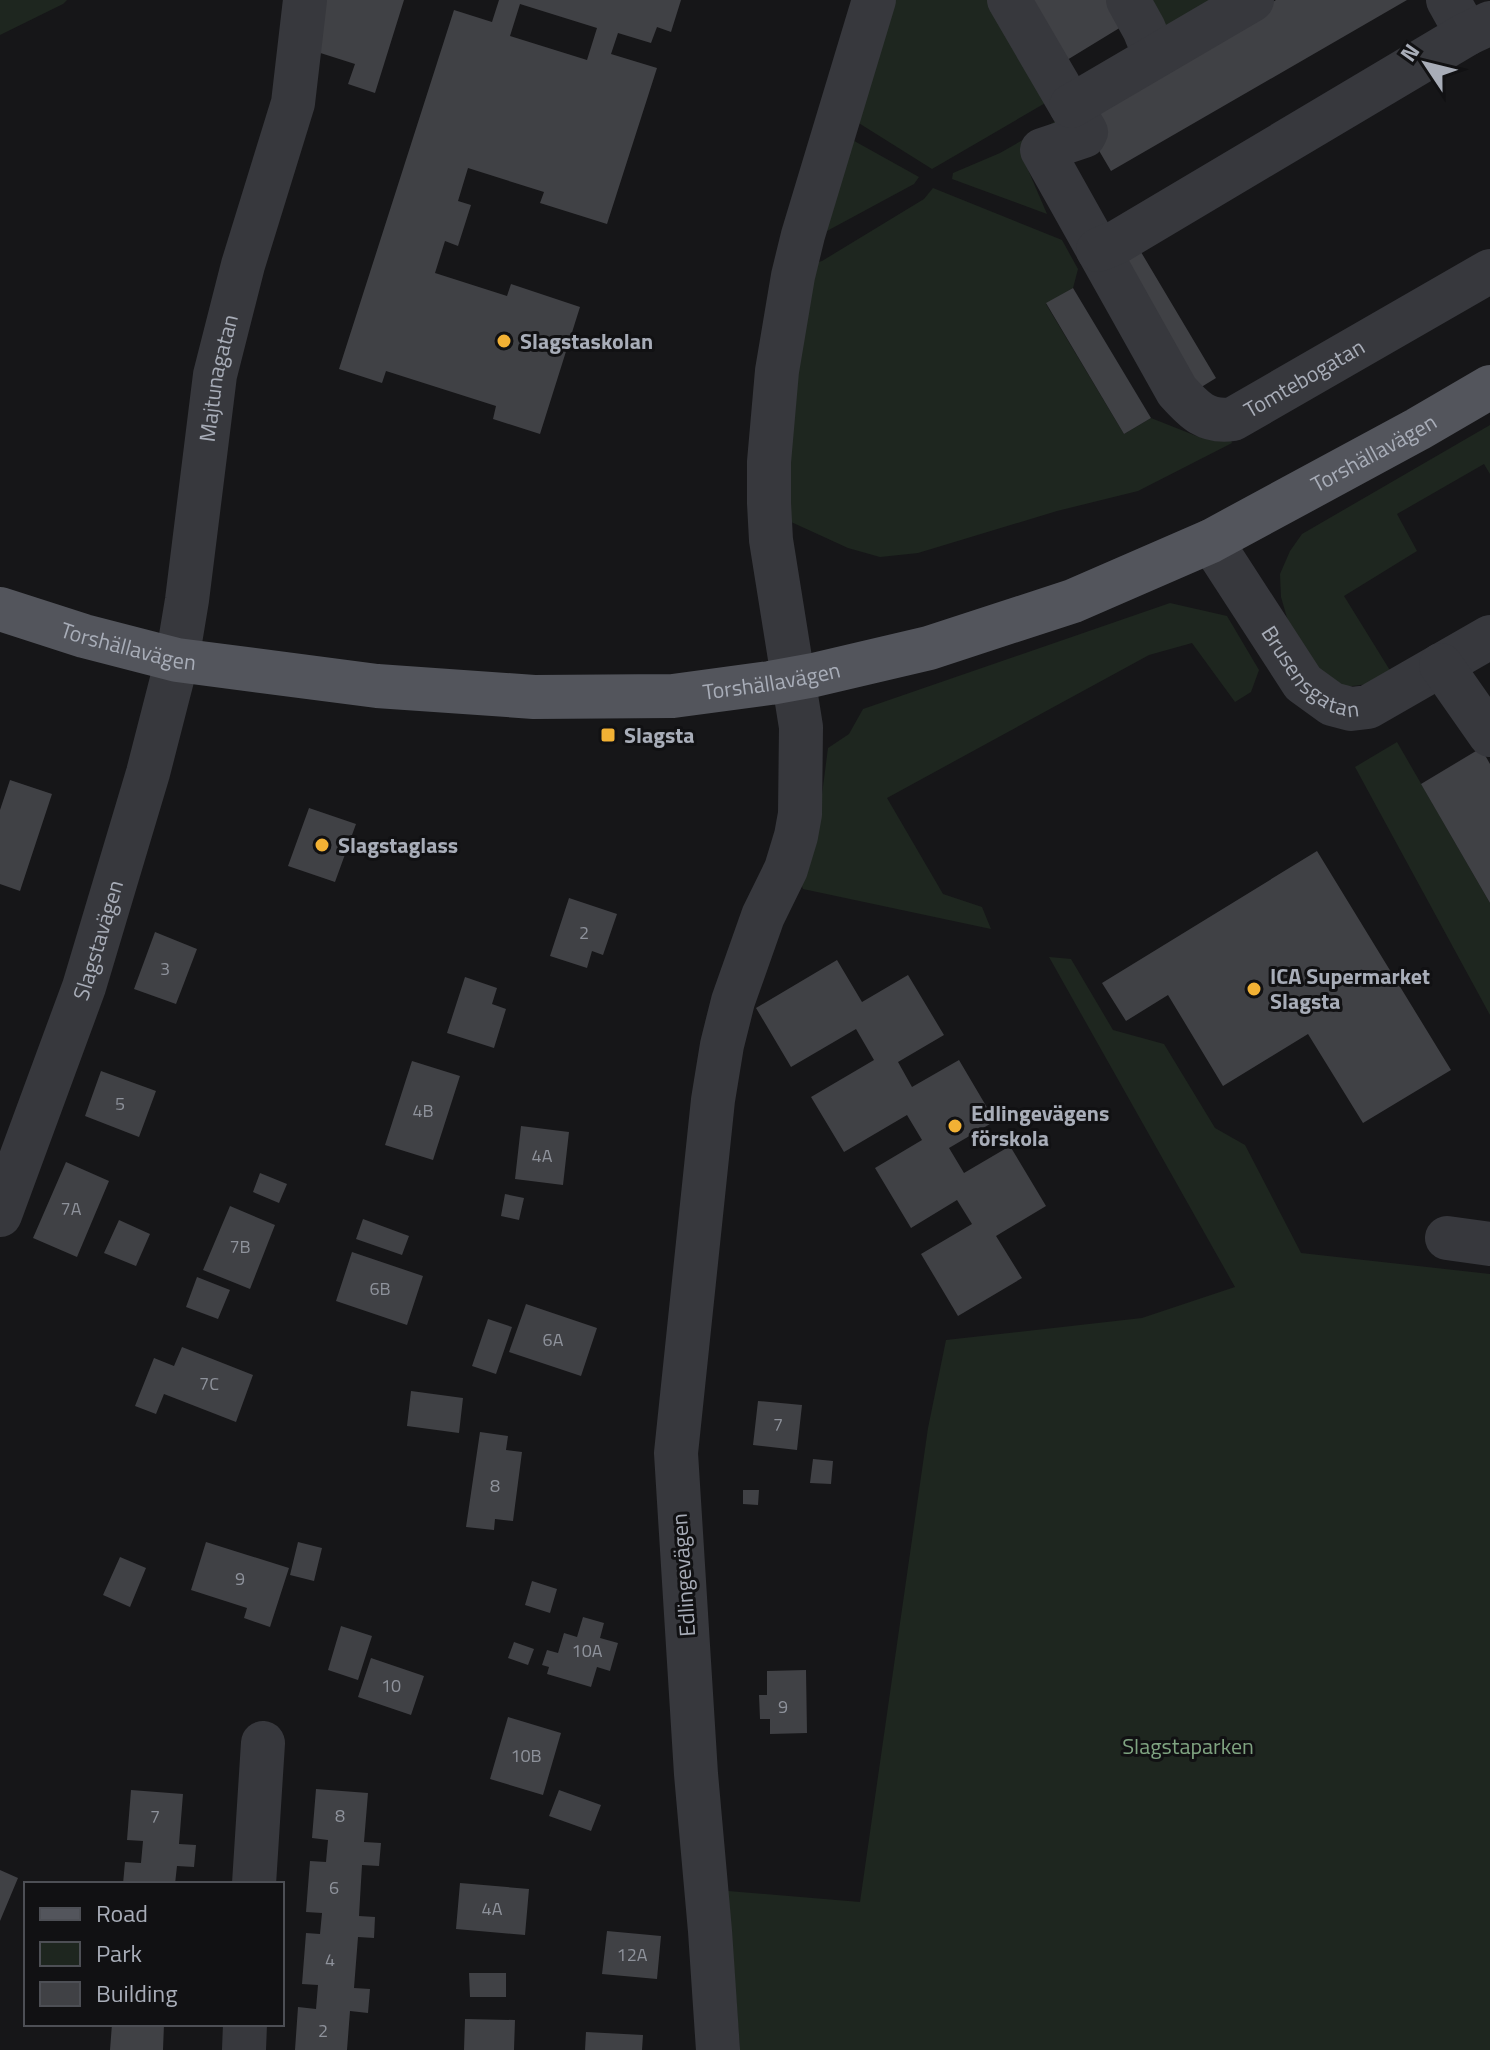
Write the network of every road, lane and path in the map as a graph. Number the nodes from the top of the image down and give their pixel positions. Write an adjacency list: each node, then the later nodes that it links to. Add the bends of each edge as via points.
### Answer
1 (305, 0): 15 (street, Majtunagatan, via 293,103 215,375)
2 (874, 0): 25 (street, Edlingevägen, via 803,235 777,371 769,503 801,727 798,825 722,1045 676,1453)
3 (1009, 0): 8 (street)
4 (1128, 0): 7 (street)
5 (1252, 0): 7 (street)
6 (1468, 19): 9 (street)
7 (1155, 56): 8 (street)
8 (1071, 106): 9 (street, via 1084,136 1042,150)
9 (1098, 250): 10 (street, Tomtebogatan, via 1177,391 1203,415 1219,421 1233,419)
10 (1490, 271)
11 (1490, 387): 12 (main road, Torshällavägen)
12 (1211, 541): 15 (main road, Torshällavägen, via 1073,601 929,648 814,675 673,696 534,697 377,686); 16 (street, Brusensgatan, via 1303,683 1332,704 1368,707)
13 (0, 609): 15 (main road, Torshällavägen)
14 (1490, 637): 16 (street, Brusensgatan)
15 (177, 660): 18 (street, Slagstavägen, via 84,987)
16 (1441, 665): 17 (street)
17 (1490, 735)
18 (0, 1215)
19 (1447, 1238): 20 (street)
20 (1490, 1244)
21 (263, 1743): 22 (street)
22 (254, 1882)
23 (245, 2026): 24 (street)
24 (244, 2050)
25 (718, 2050)

